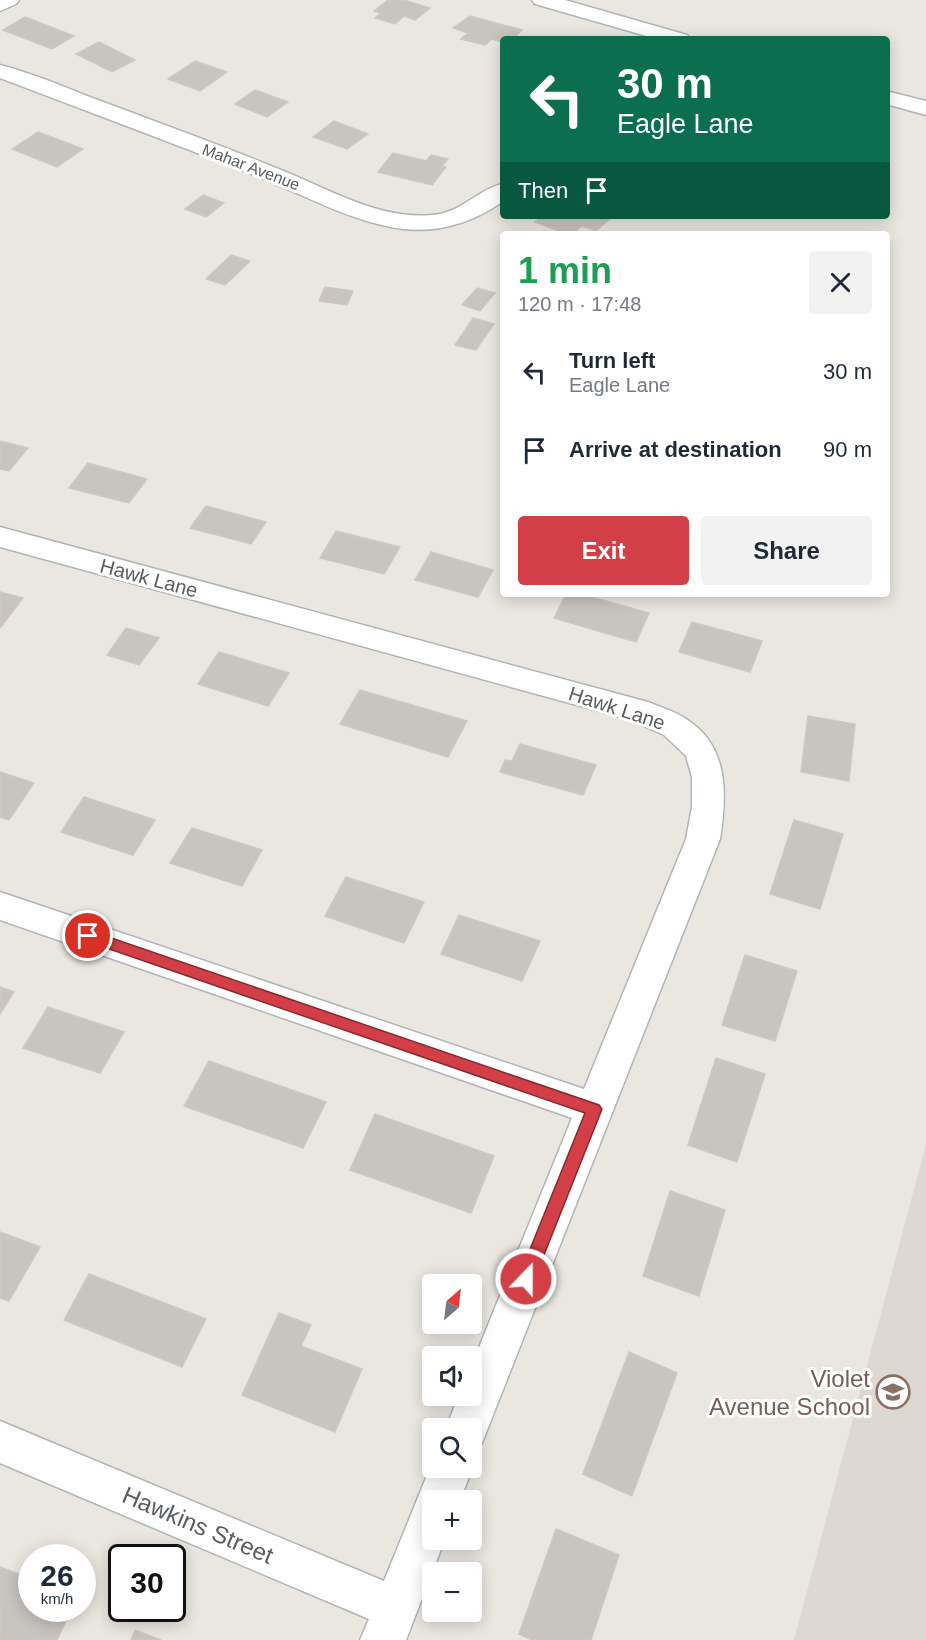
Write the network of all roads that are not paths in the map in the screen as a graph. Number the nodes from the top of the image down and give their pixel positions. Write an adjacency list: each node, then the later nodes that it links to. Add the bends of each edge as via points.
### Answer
1 (9, 0): 3 (street)
2 (542, 0): 4 (street)
3 (0, 5)
4 (668, 36)
5 (0, 71): 8 (street, Mahar Avenue, via 364,211 400,221 443,221 471,212)
6 (890, 98): 7 (street)
7 (926, 108)
8 (500, 192)
9 (0, 537): 11 (street, Hawk Lane, via 636,710 675,727 695,745 708,768 710,799 703,839)
10 (0, 906): 11 (street)
11 (594, 1109): 12 (street, Hawk Lane)
12 (471, 1418)
13 (0, 1442): 15 (street, Hawkins Street)
14 (422, 1541): 15 (street)
15 (389, 1624)

